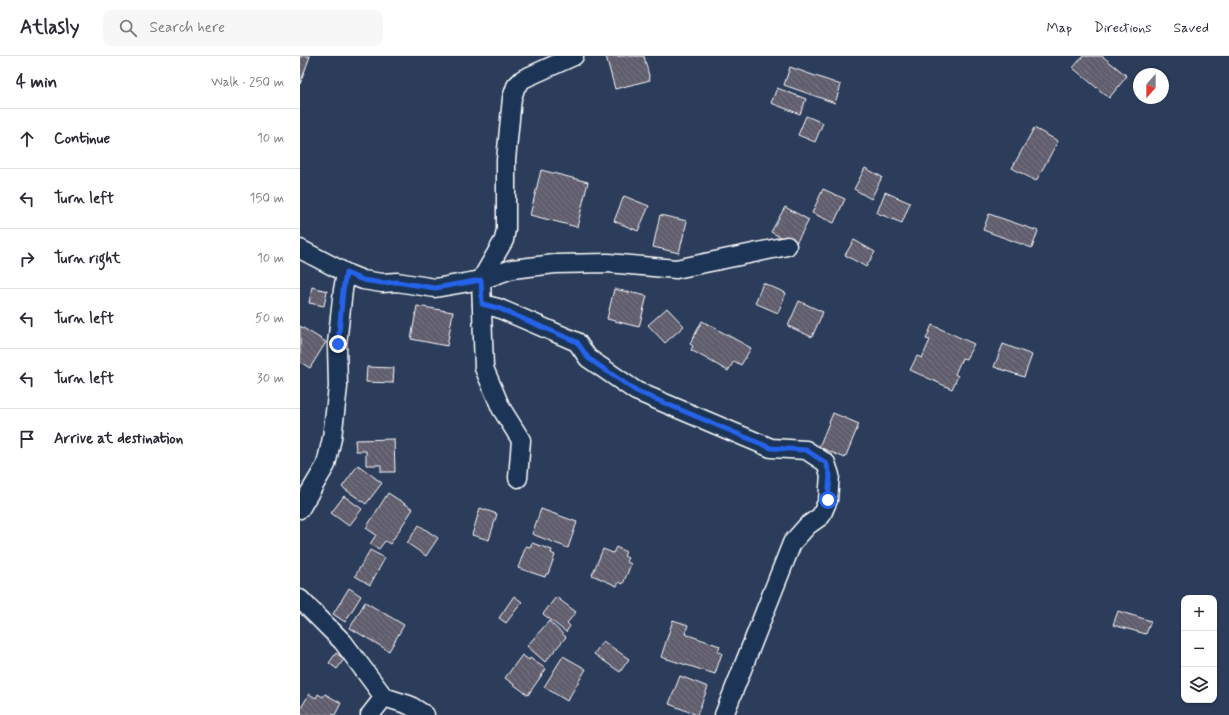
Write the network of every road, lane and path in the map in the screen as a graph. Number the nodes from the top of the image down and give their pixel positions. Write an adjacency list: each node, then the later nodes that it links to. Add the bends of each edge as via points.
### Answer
1 (574, 56): 5 (street, via 523,79 516,86 512,98 506,160 506,229 504,240)
2 (787, 246): 5 (street, via 676,269 608,263 555,264 512,268)
3 (300, 249): 4 (street)
4 (346, 273): 5 (street, via 363,280 435,288); 8 (street, via 332,438 326,465)
5 (481, 280): 6 (street)
6 (482, 304): 7 (street, via 484,368 501,408 521,440); 13 (street, via 498,308 577,342 588,358 636,391 771,448 806,450 826,463 830,475 828,500 821,516 807,526 792,543)
7 (518, 478)
8 (300, 509)
9 (300, 599): 10 (street, via 343,642)
10 (384, 697): 11 (street); 12 (street, via 409,705)
11 (370, 715)
12 (425, 715)
13 (724, 715)

